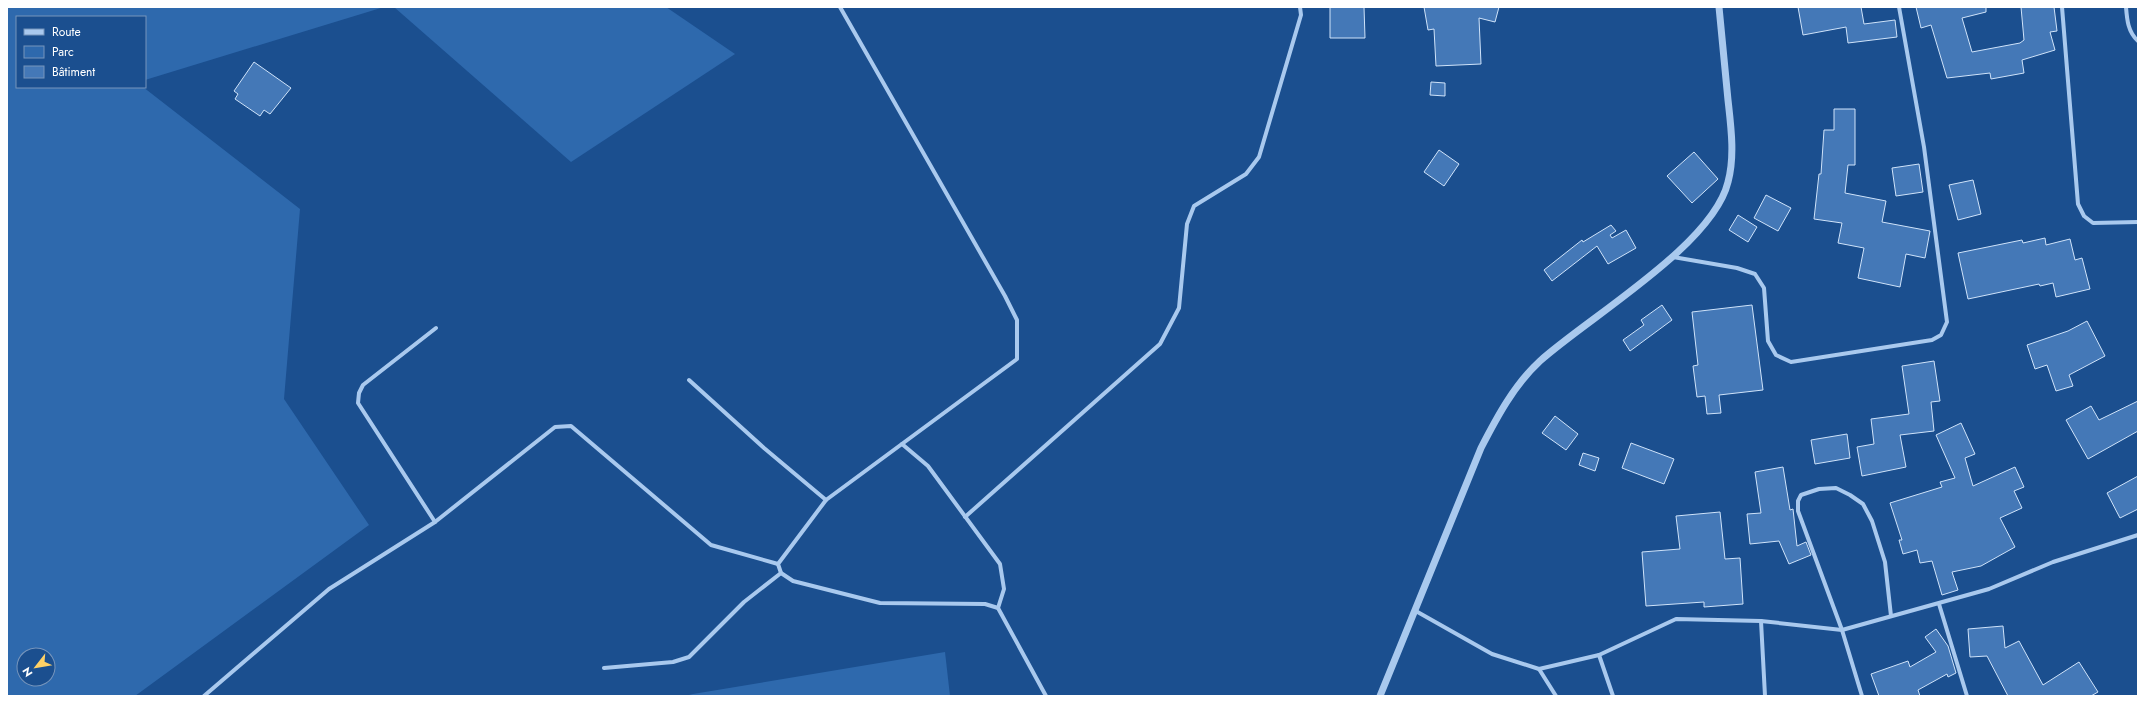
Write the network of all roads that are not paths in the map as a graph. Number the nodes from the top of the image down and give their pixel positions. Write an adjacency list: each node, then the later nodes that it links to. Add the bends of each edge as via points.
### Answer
1 (840, 7): 12 (street, via 995,277 1017,320 1017,359)
2 (1300, 7): 14 (street, via 1301,15 1259,157 1246,174 1194,206 1187,224 1179,308 1160,344)
3 (1719, 7): 9 (street, via 1731,126 1732,152 1728,182 1720,203)
4 (1899, 7): 9 (street, via 1926,162 1947,322 1941,335 1932,340 1791,362 1776,355 1768,340 1764,288 1755,274 1737,268)
5 (2062, 7): 8 (street, via 2078,204 2084,216 2093,223)
6 (2126, 7): 7 (street, via 2127,22 2131,33)
7 (2138, 41)
8 (2138, 222)
9 (1672, 257): 21 (street, via 1539,362 1514,390 1481,448)
10 (436, 328): 15 (street, via 363,385 358,393 358,403)
11 (689, 380): 13 (street)
12 (902, 444): 13 (street); 14 (street, via 928,466)
13 (826, 500): 17 (street)
14 (965, 517): 20 (street, via 1000,564 1004,589)
15 (435, 522): 17 (street, via 555,427 571,426 711,545); 28 (street, via 329,589)
16 (2138, 535): 19 (street, via 2053,562 1989,589)
17 (778, 564): 18 (street)
18 (781, 573): 20 (street, via 793,581 880,603 985,604); 26 (street, via 744,602 689,657 673,662)
19 (1939, 604): 22 (street); 35 (street)
20 (998, 608): 29 (street)
21 (1414, 610): 27 (street, via 1492,654); 30 (street)
22 (1891, 616): 24 (street); 24 (street, via 1885,562 1872,521 1863,504 1836,488 1819,489 1801,495 1798,511)
23 (1761, 621): 24 (street); 25 (street, via 1676,619); 33 (street)
24 (1842, 630): 34 (street)
25 (1599, 655): 27 (street); 32 (street)
26 (604, 668)
27 (1539, 669): 31 (street)
28 (204, 696)
29 (1046, 696)
30 (1380, 696)
31 (1556, 696)
32 (1613, 696)
33 (1765, 696)
34 (1862, 696)
35 (1967, 696)

